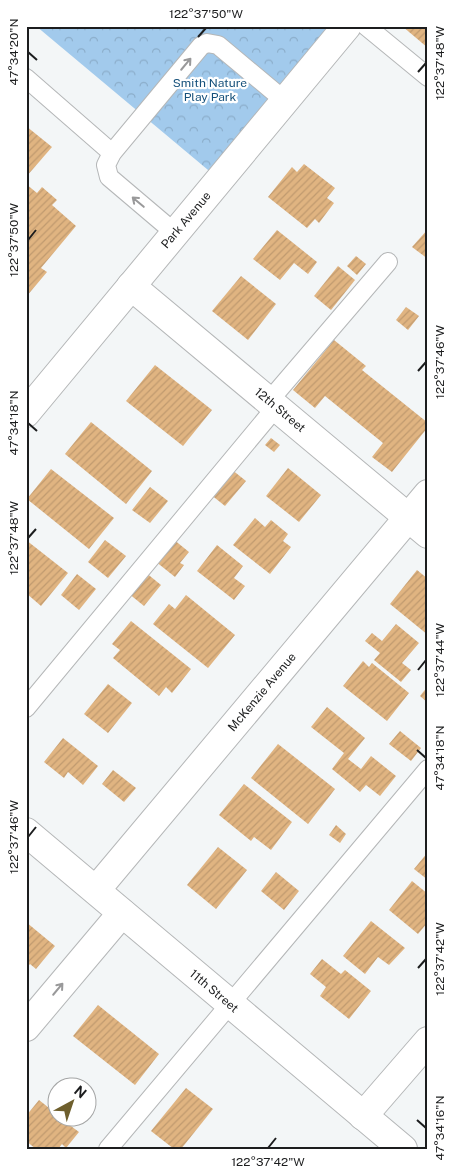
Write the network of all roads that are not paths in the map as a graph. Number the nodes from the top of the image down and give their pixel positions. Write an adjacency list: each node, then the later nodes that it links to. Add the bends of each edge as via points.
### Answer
1 (347, 26): 5 (street, Park Avenue)
2 (366, 26): 3 (lane)
3 (428, 77)
4 (26, 78): 6 (lane)
5 (285, 101): 6 (lane, one-way to 5, via 201,46 207,43 218,44); 7 (street, Park Avenue)
6 (112, 152): 7 (lane, one-way to 6, via 109,177 106,165)
7 (175, 233): 9 (street, Park Avenue)
8 (388, 262): 10 (lane)
9 (132, 286): 10 (street, 12th Street); 11 (street, Park Avenue)
10 (272, 404): 13 (street, 12th Street); 14 (lane)
11 (26, 414)
12 (428, 494): 13 (street, McKenzie Avenue)
13 (418, 526): 17 (street, McKenzie Avenue)
14 (26, 708)
15 (428, 769): 19 (lane)
16 (26, 832): 17 (street, 11th Street)
17 (96, 890): 18 (street, 11th Street)
18 (122, 913): 19 (street, 11th Street); 20 (street, one-way to 18)
19 (230, 1004): 22 (street, 11th Street); 24 (lane)
20 (26, 1027)
21 (428, 1041): 22 (street)
22 (363, 1116): 23 (street, 11th Street)
23 (402, 1148)
24 (108, 1149)

